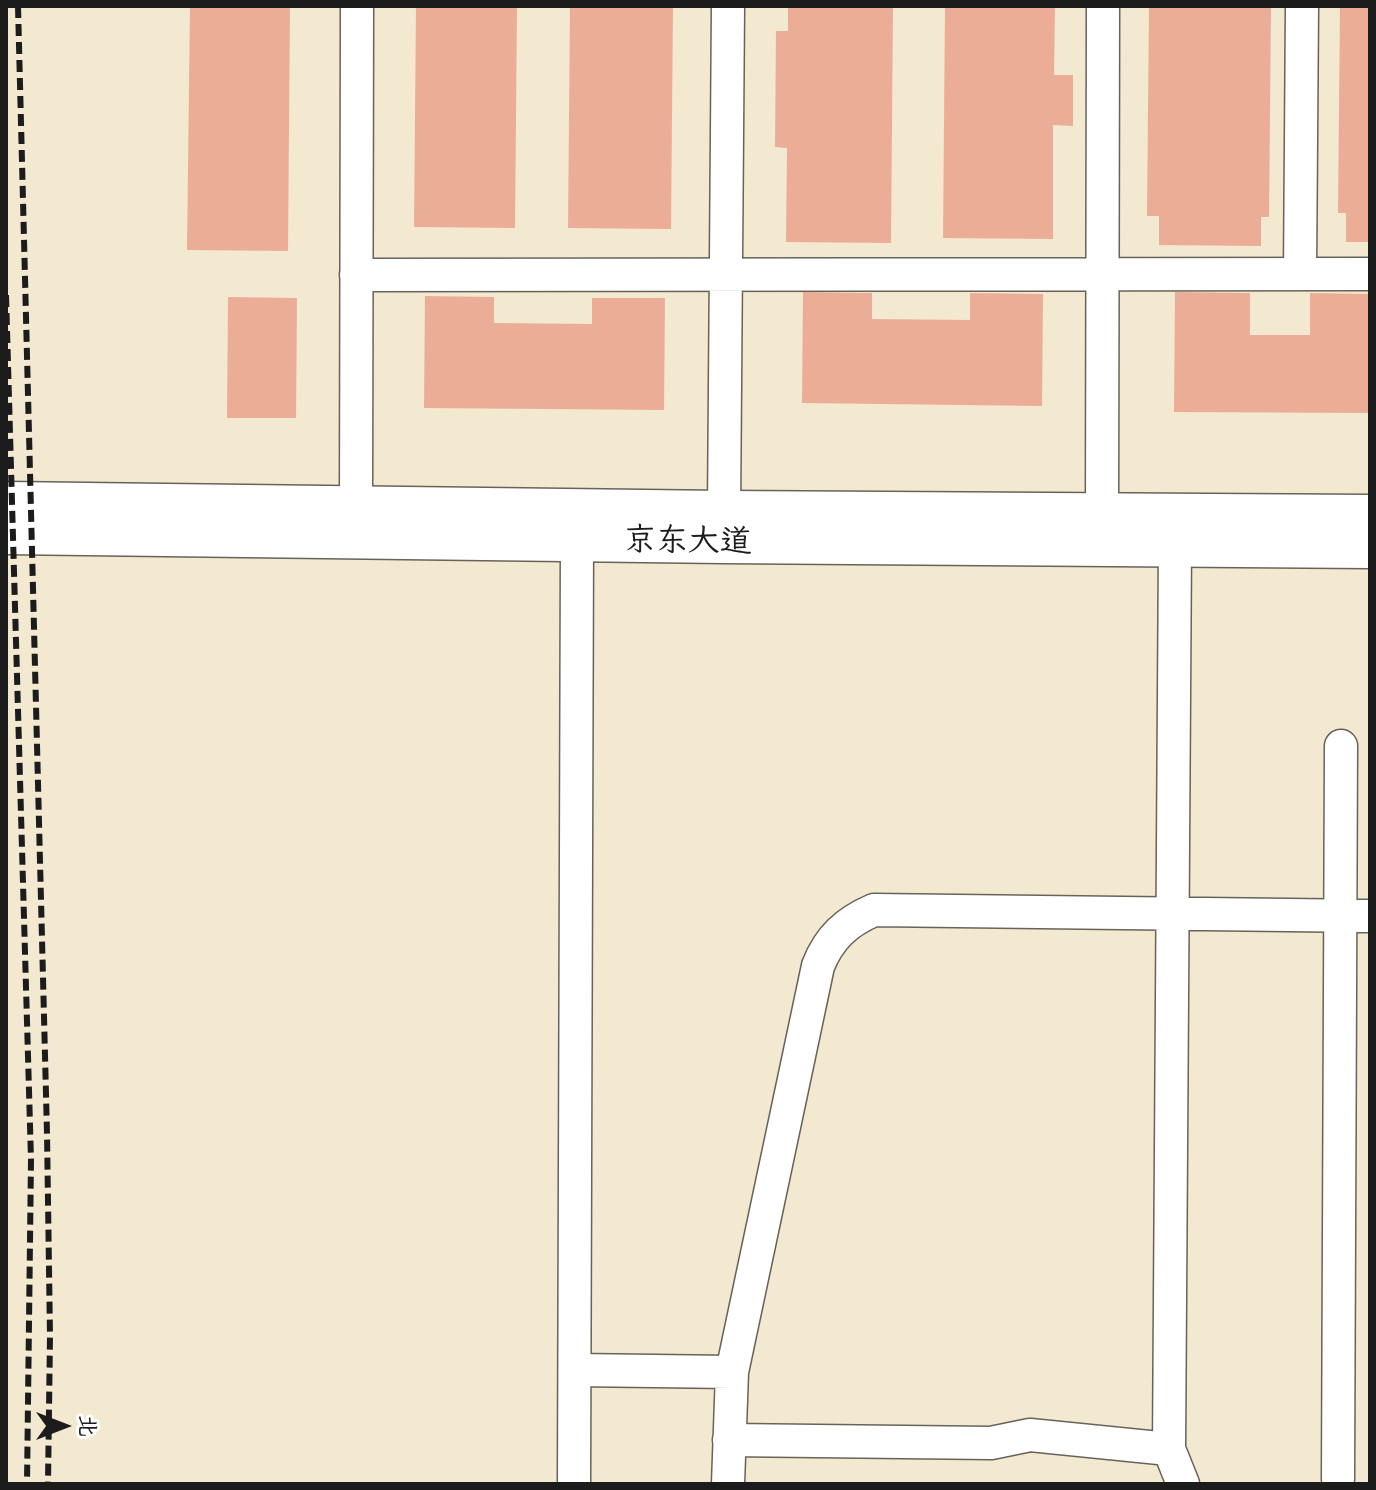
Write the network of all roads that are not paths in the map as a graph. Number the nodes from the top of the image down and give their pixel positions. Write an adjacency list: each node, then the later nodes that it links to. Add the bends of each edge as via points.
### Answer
1 (357, 6): 9 (street)
2 (728, 6): 5 (street)
3 (1103, 6): 6 (street)
4 (1302, 6): 7 (street)
5 (726, 274): 6 (street); 9 (street); 12 (street)
6 (1103, 274): 7 (street); 13 (street)
7 (1300, 274): 8 (street)
8 (1370, 274)
9 (356, 275): 11 (street)
10 (6, 503): 11 (main road, 京东大道)
11 (356, 507): 12 (main road, 京东大道)
12 (724, 512): 13 (main road, 京东大道)
13 (1102, 515): 14 (main road, 京东大道)
14 (1370, 516)
15 (6, 533): 16 (main road, 京东大道)
16 (577, 540): 17 (main road, 京东大道); 22 (street)
17 (1175, 545): 18 (main road, 京东大道); 20 (street)
18 (1370, 547)
19 (1341, 746): 21 (street)
20 (1173, 913): 21 (street); 23 (street, via 874,910 832,939 818,966); 25 (street)
21 (1355, 916): 26 (street)
22 (575, 1370): 23 (street); 27 (street)
23 (732, 1372): 24 (street)
24 (729, 1440): 25 (street, via 991,1443 1030,1435); 28 (street)
25 (1169, 1449): 29 (street)
26 (1338, 1479)
27 (574, 1484)
28 (728, 1484)
29 (1183, 1484)

